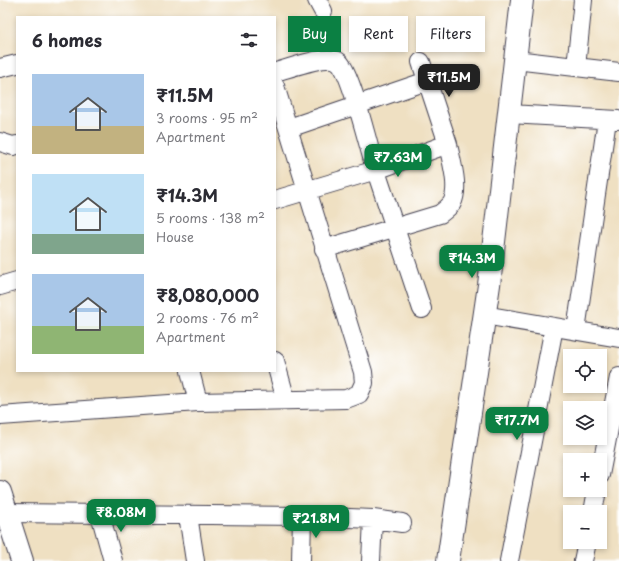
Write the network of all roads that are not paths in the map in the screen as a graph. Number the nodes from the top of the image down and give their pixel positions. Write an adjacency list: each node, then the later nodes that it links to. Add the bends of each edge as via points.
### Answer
1 (522, 0): 3 (street)
2 (584, 0): 6 (street)
3 (515, 60): 6 (street); 13 (street)
4 (421, 62): 10 (street)
5 (16, 64): 7 (street)
6 (576, 67): 9 (street)
7 (0, 68)
8 (276, 72): 12 (street, via 320,60 339,61)
9 (619, 72)
10 (427, 81): 12 (street); 17 (street)
11 (276, 89): 15 (street)
12 (357, 104): 15 (street); 19 (street)
13 (509, 114): 14 (street); 27 (street)
14 (613, 120): 29 (street)
15 (289, 128): 20 (street)
16 (0, 142): 18 (street)
17 (448, 144): 19 (street); 22 (street, via 455,192 451,204 440,214)
18 (16, 145)
19 (376, 170): 20 (street); 22 (street)
20 (306, 190): 21 (street); 23 (street)
21 (276, 200)
22 (395, 228): 23 (street); 26 (street)
23 (324, 249): 34 (street, via 363,372 364,383 359,394 346,399)
24 (16, 281): 25 (street)
25 (0, 286)
26 (422, 309)
27 (484, 315): 28 (street); 51 (street)
28 (554, 327): 29 (street); 52 (street)
29 (576, 330): 30 (street)
30 (619, 338)
31 (276, 365): 34 (street)
32 (190, 372): 35 (street)
33 (619, 377): 37 (street)
34 (286, 400): 35 (street)
35 (198, 402): 36 (street)
36 (0, 416)
37 (604, 453)
38 (0, 492): 39 (street)
39 (6, 513): 40 (street); 46 (street)
40 (100, 514): 41 (street); 47 (street)
41 (188, 515): 42 (street); 48 (street)
42 (302, 516): 43 (street); 49 (street)
43 (373, 519): 44 (street); 50 (street)
44 (402, 523)
45 (586, 549): 53 (street)
46 (22, 561)
47 (114, 561)
48 (195, 561)
49 (301, 561)
50 (371, 561)
51 (448, 561)
52 (509, 561)
53 (583, 561)

